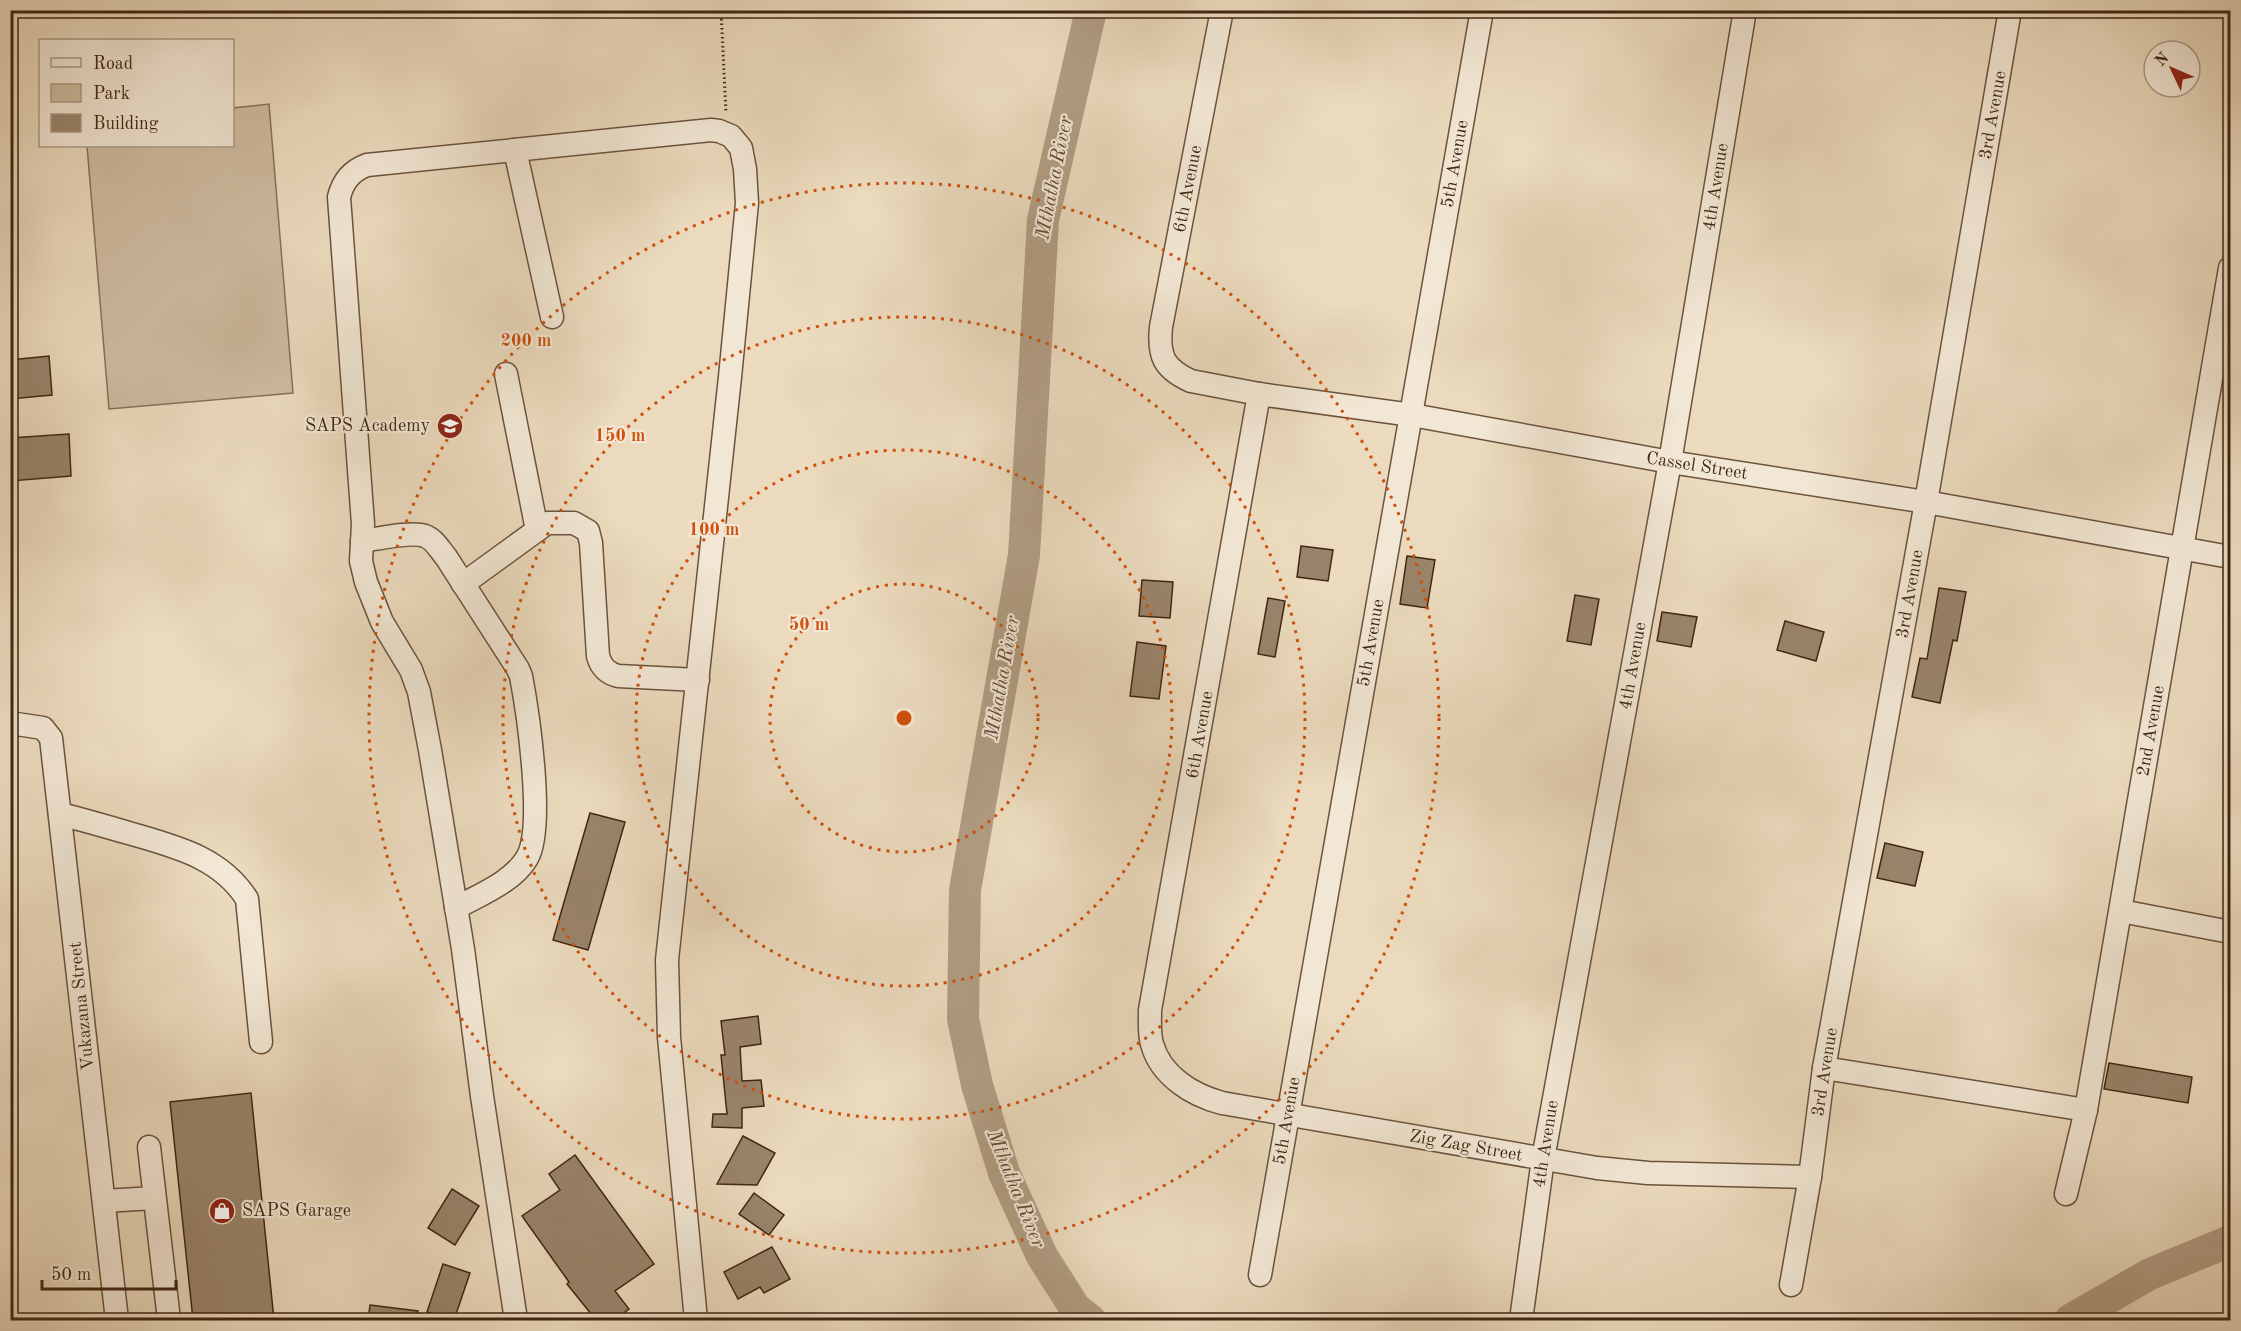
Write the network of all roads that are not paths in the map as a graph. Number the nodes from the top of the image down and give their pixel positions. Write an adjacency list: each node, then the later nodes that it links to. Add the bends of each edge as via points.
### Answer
1 (1222, 10): 8 (street, 6th Avenue, via 1161,327)
2 (1482, 10): 11 (street, 5th Avenue)
3 (1745, 10): 12 (street, 4th Avenue)
4 (2010, 10): 13 (street, 3rd Avenue)
5 (515, 150): 7 (street); 15 (street, via 368,165 354,171 342,186 338,208); 19 (street, via 711,130 724,132 741,147 747,203)
6 (2230, 268): 16 (street, 2nd Avenue)
7 (552, 317)
8 (1167, 366): 10 (street, Cassel Street, via 1191,381)
9 (507, 374): 14 (street)
10 (1258, 394): 11 (street, Cassel Street); 27 (street, 6th Avenue, via 1150,1010 1151,1042)
11 (1412, 415): 12 (street, Cassel Street); 29 (street, 5th Avenue)
12 (1670, 462): 13 (street, Cassel Street); 31 (street, 4th Avenue)
13 (1926, 502): 16 (street, Cassel Street); 26 (street, 3rd Avenue)
14 (537, 530): 18 (street); 19 (street, via 547,523 562,522 588,531 597,656 605,670 618,676)
15 (362, 541): 18 (street, via 426,536 446,557); 22 (street, via 361,561 373,604 411,670 419,692)
16 (2182, 550): 17 (street, Cassel Street); 23 (street, 2nd Avenue)
17 (2230, 557)
18 (463, 584): 22 (street, via 518,669 536,802 535,834 528,858 504,880)
19 (698, 680): 41 (street, via 666,983)
20 (10, 723): 21 (street, Vukazana Street, via 36,726 48,732)
21 (60, 814): 25 (street, via 181,848 206,860 238,886 247,899); 35 (street, Vukazana Street)
22 (456, 908): 40 (street)
23 (2121, 911): 24 (street); 28 (street, 2nd Avenue)
24 (2230, 932)
25 (261, 1042)
26 (1824, 1068): 28 (street); 32 (street, 3rd Avenue)
27 (1169, 1072): 29 (street, Zig Zag Street, via 1184,1087 1210,1100)
28 (2086, 1110): 33 (street, 2nd Avenue)
29 (1287, 1115): 31 (street, Zig Zag Street); 36 (street, 5th Avenue)
30 (149, 1148): 34 (street)
31 (1543, 1159): 32 (street, Zig Zag Street, via 1648,1173); 42 (street, 4th Avenue)
32 (1810, 1177): 37 (street, 3rd Avenue)
33 (2066, 1194)
34 (154, 1198): 35 (street); 39 (street)
35 (104, 1201): 38 (street, Vukazana Street)
36 (1260, 1275)
37 (1791, 1285)
38 (117, 1320)
39 (169, 1320)
40 (516, 1320)
41 (696, 1320)
42 (1521, 1320)

